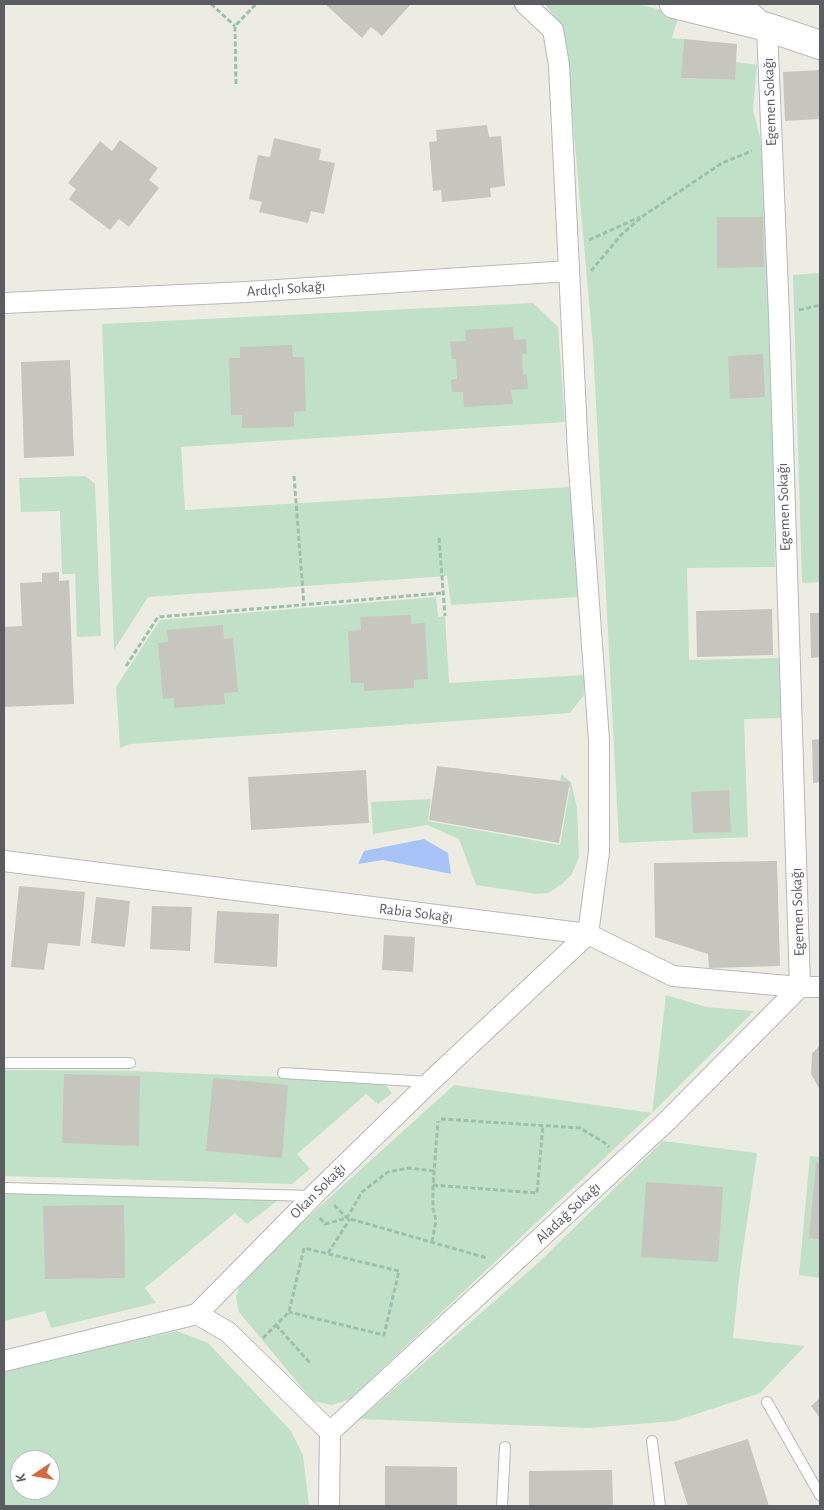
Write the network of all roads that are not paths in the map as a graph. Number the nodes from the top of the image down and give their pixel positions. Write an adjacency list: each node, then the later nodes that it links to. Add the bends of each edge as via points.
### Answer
1 (524, 4): 6 (street, via 554,30)
2 (674, 4): 4 (street)
3 (742, 4): 4 (street)
4 (767, 26): 5 (street); 10 (street, Egemen Sokağı)
5 (820, 45)
6 (569, 271): 7 (street, Ardıçlı Sokağı, via 247,292); 9 (street, via 578,454 599,740 599,852)
7 (4, 303)
8 (4, 862): 9 (street, Rabia Sokağı)
9 (588, 934): 10 (street, Rabia Sokağı, via 673,976); 15 (street, Okan Sokağı)
10 (800, 987): 11 (street, Rabia Sokağı); 21 (street, Aladağ Sokağı, via 623,1163)
11 (820, 987)
12 (4, 1063): 13 (lane)
13 (130, 1063)
14 (283, 1073): 15 (lane)
15 (430, 1082): 17 (street, Okan Sokağı)
16 (4, 1188): 17 (lane)
17 (312, 1196): 18 (street, Okan Sokağı)
18 (197, 1314): 19 (street); 21 (street, via 228,1332)
19 (4, 1361)
20 (767, 1402): 24 (lane)
21 (330, 1432): 25 (street)
22 (652, 1442): 27 (lane)
23 (505, 1447): 26 (lane)
24 (820, 1495)
25 (329, 1506)
26 (502, 1506)
27 (660, 1506)

